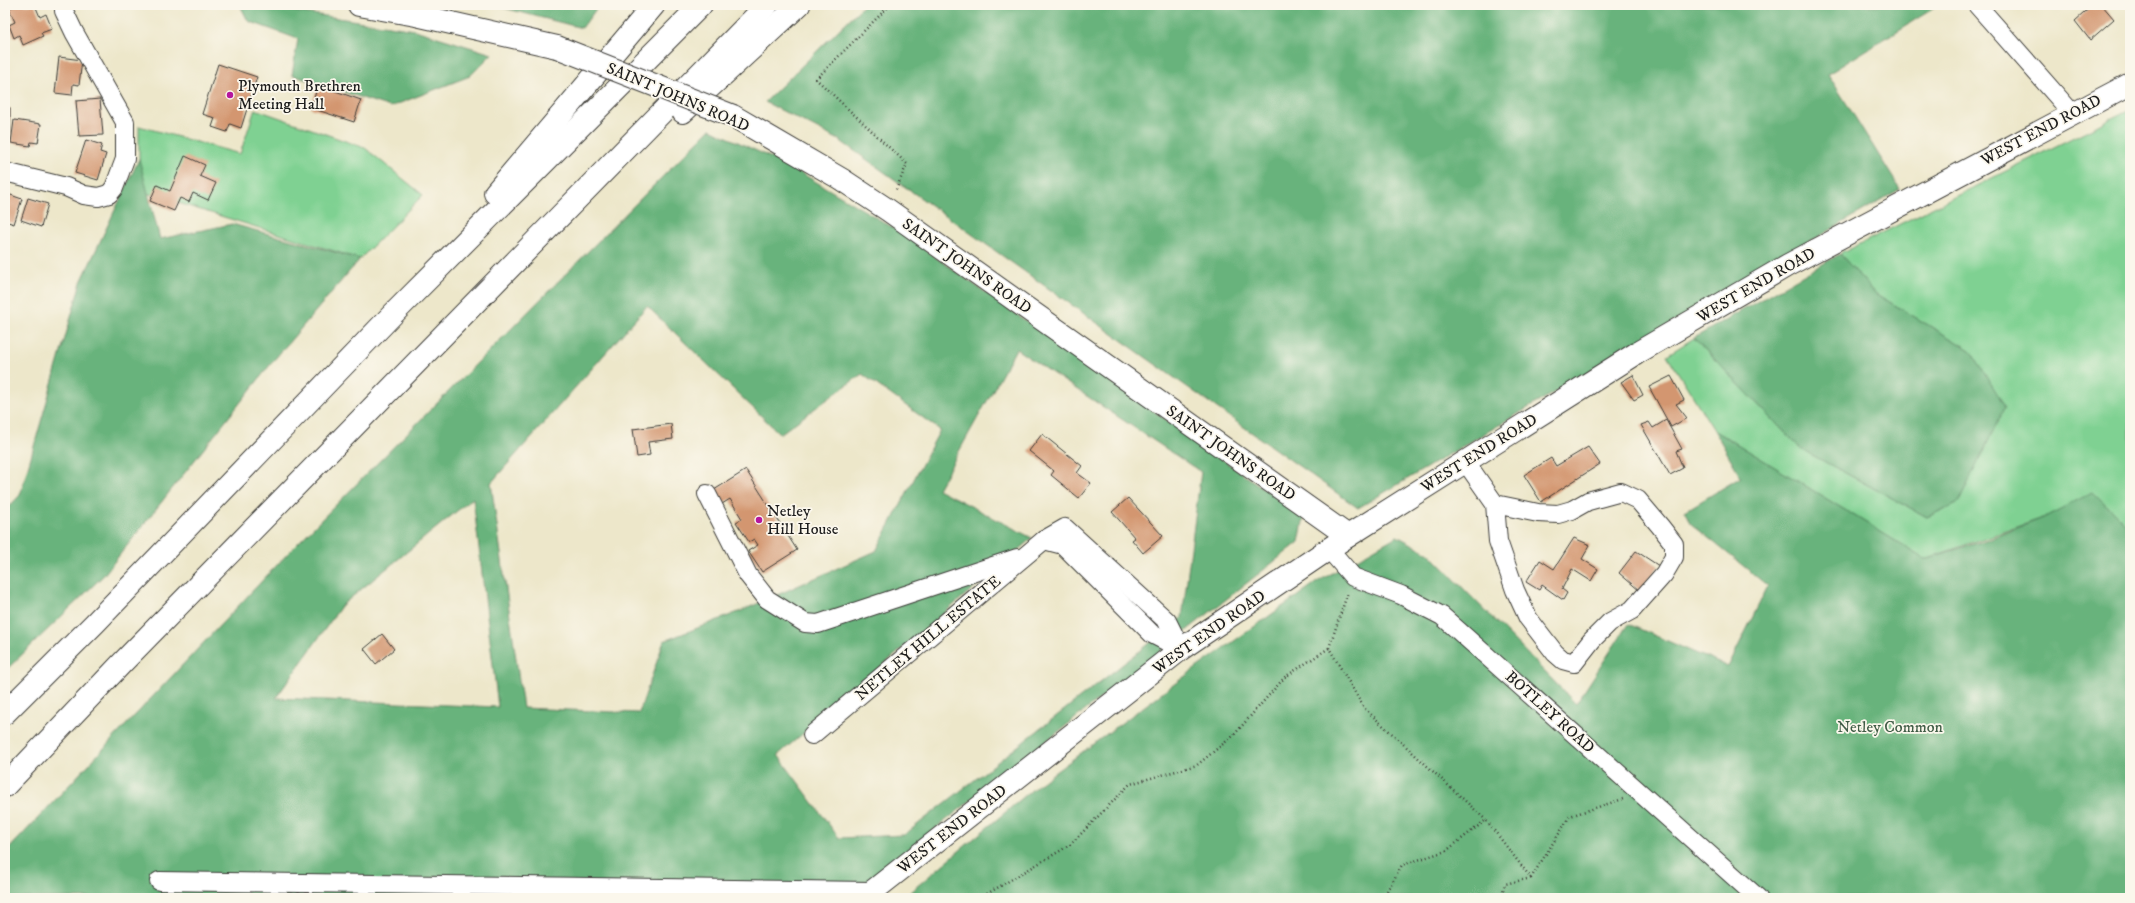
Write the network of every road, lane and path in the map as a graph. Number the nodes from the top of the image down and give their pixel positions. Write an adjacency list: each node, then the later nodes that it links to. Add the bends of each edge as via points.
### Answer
1 (64, 5): 11 (street, via 64,11 74,32 125,122 125,159 114,188 109,194 98,197)
2 (359, 5): 12 (main road, SAINT JOHNS ROAD, bridge, via 416,15 557,48 733,116 841,179)
3 (654, 5): 14 (main road)
4 (701, 5): 14 (main road)
5 (767, 5): 13 (main road)
6 (799, 5): 13 (main road)
7 (890, 5): 12 (path, via 816,79 907,164)
8 (1977, 5): 10 (street)
9 (2130, 84): 10 (main road, WEST END ROAD)
10 (2072, 113): 15 (main road, WEST END ROAD, via 1788,265 1637,353)
11 (5, 172)
12 (888, 210): 18 (main road, SAINT JOHNS ROAD)
13 (496, 283): 26 (main road, via 128,657)
14 (394, 313): 24 (main road)
15 (1465, 462): 17 (street); 18 (main road, WEST END ROAD)
16 (706, 494): 20 (street, via 748,575 767,599 805,623 818,624)
17 (1495, 504): 17 (street, via 1538,513 1558,514 1588,501 1621,492 1638,500 1674,544 1674,557 1664,574 1632,610 1610,622 1574,663 1563,660 1555,654 1528,618 1515,590 1498,541)
18 (1348, 536): 19 (main road, WEST END ROAD)
19 (1328, 548): 21 (street, BOTLEY ROAD); 23 (main road, WEST END ROAD)
20 (1028, 554): 23 (street, NETLEY HILL ESTATE, via 1044,540 1063,545 1152,634); 25 (street, NETLEY HILL ESTATE)
21 (1353, 577): 22 (path); 27 (street, BOTLEY ROAD, via 1401,595 1442,616)
22 (1329, 648): 28 (path, via 1364,708); 32 (path, via 1285,677 1233,736 1197,765 1130,784 1070,845)
23 (1181, 649): 31 (main road, WEST END ROAD)
24 (5, 713)
25 (812, 735)
26 (5, 786)
27 (1640, 793): 29 (path, via 1570,816); 35 (street, BOTLEY ROAD)
28 (1486, 820): 29 (path); 33 (path, via 1446,851 1402,865)
29 (1531, 878): 34 (path, via 1505,884)
30 (159, 881): 31 (street)
31 (868, 894)
32 (980, 898)
33 (1383, 898)
34 (1501, 898)
35 (1758, 898)

